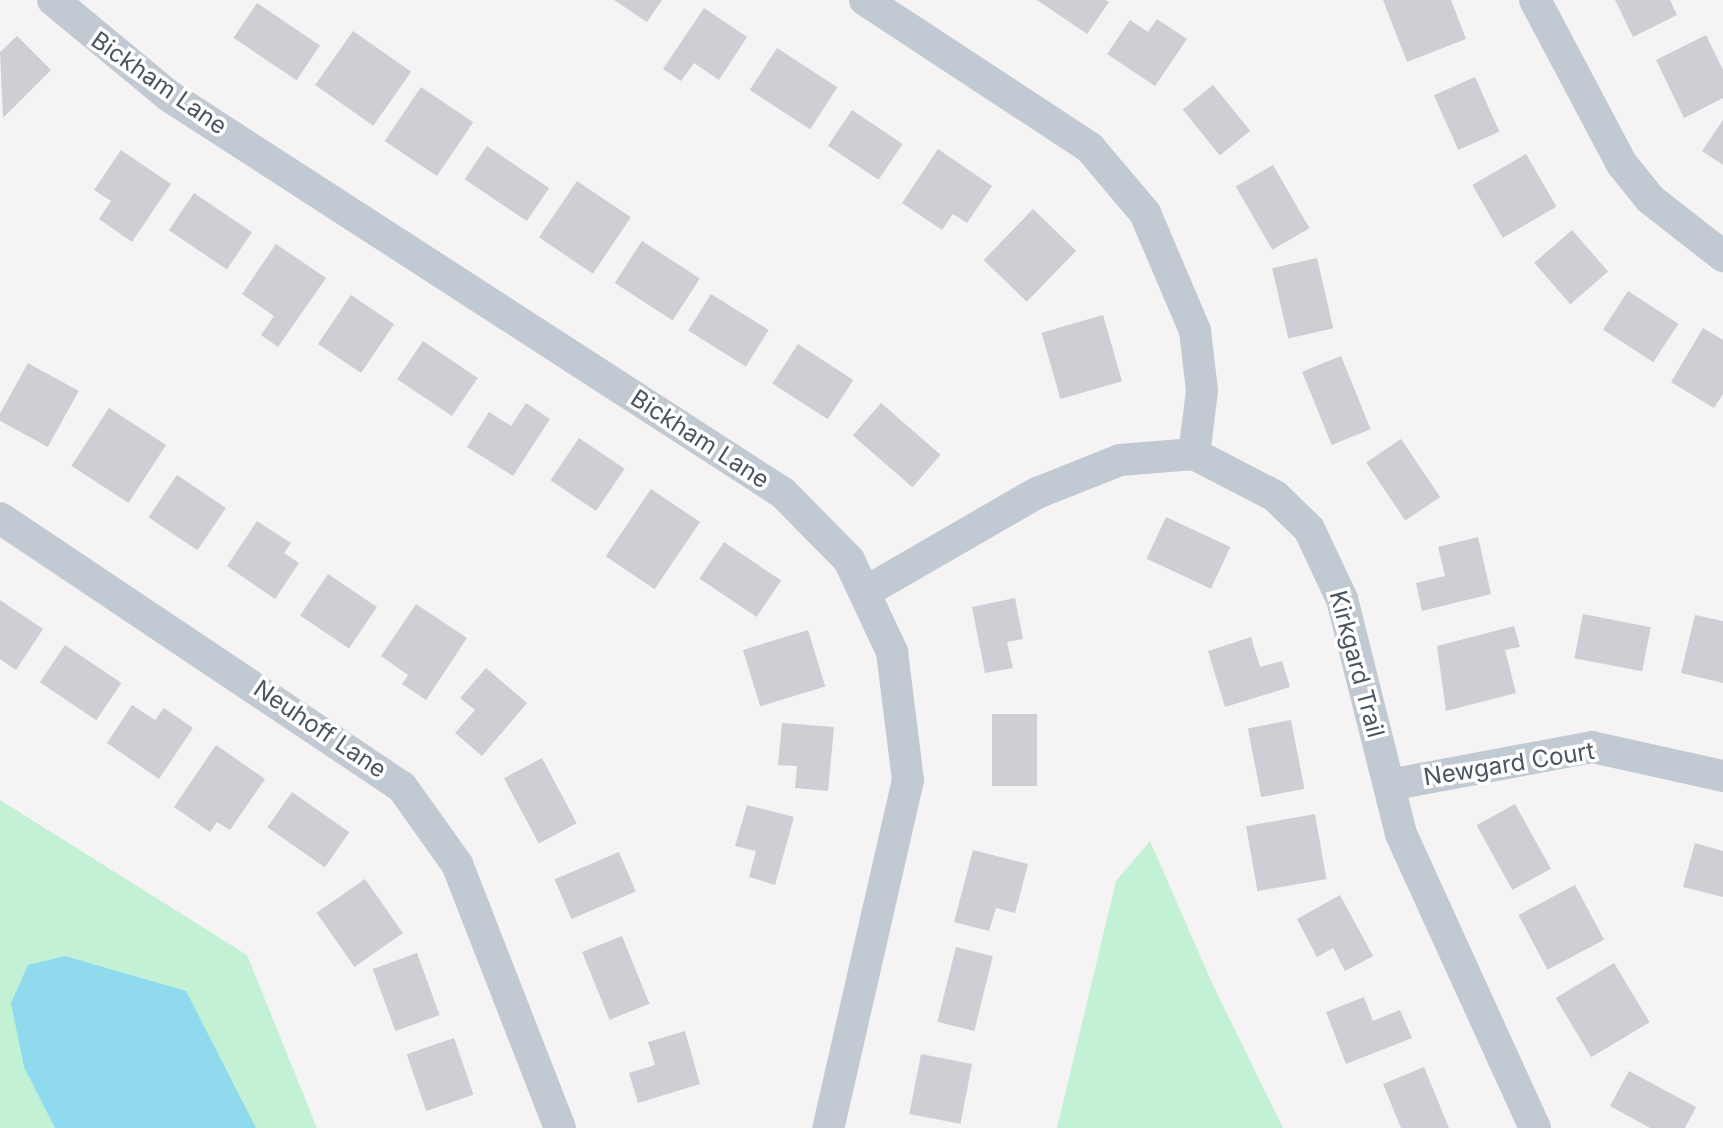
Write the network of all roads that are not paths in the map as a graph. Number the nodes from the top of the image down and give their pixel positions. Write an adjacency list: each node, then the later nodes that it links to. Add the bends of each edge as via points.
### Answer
1 (53, 0): 7 (street, Bickham Lane, via 169,96 783,493 835,541)
2 (865, 0): 5 (street, via 1090,148 1145,213 1195,331 1202,391)
3 (1535, 0): 4 (street, via 1622,164 1650,199)
4 (1723, 256)
5 (1194, 454): 7 (street, via 1131,458 1079,472); 9 (street, Kirkgard Trail, via 1275,496 1309,529 1342,599)
6 (0, 518): 10 (street, Neuhoff Lane, via 402,787 457,864)
7 (867, 591): 11 (street, Bickham Lane, via 904,705 908,780)
8 (1723, 776): 9 (street, Newgard Court, via 1592,747)
9 (1389, 785): 12 (street, Kirkgard Trail, via 1429,901)
10 (560, 1128)
11 (828, 1128)
12 (1535, 1128)

